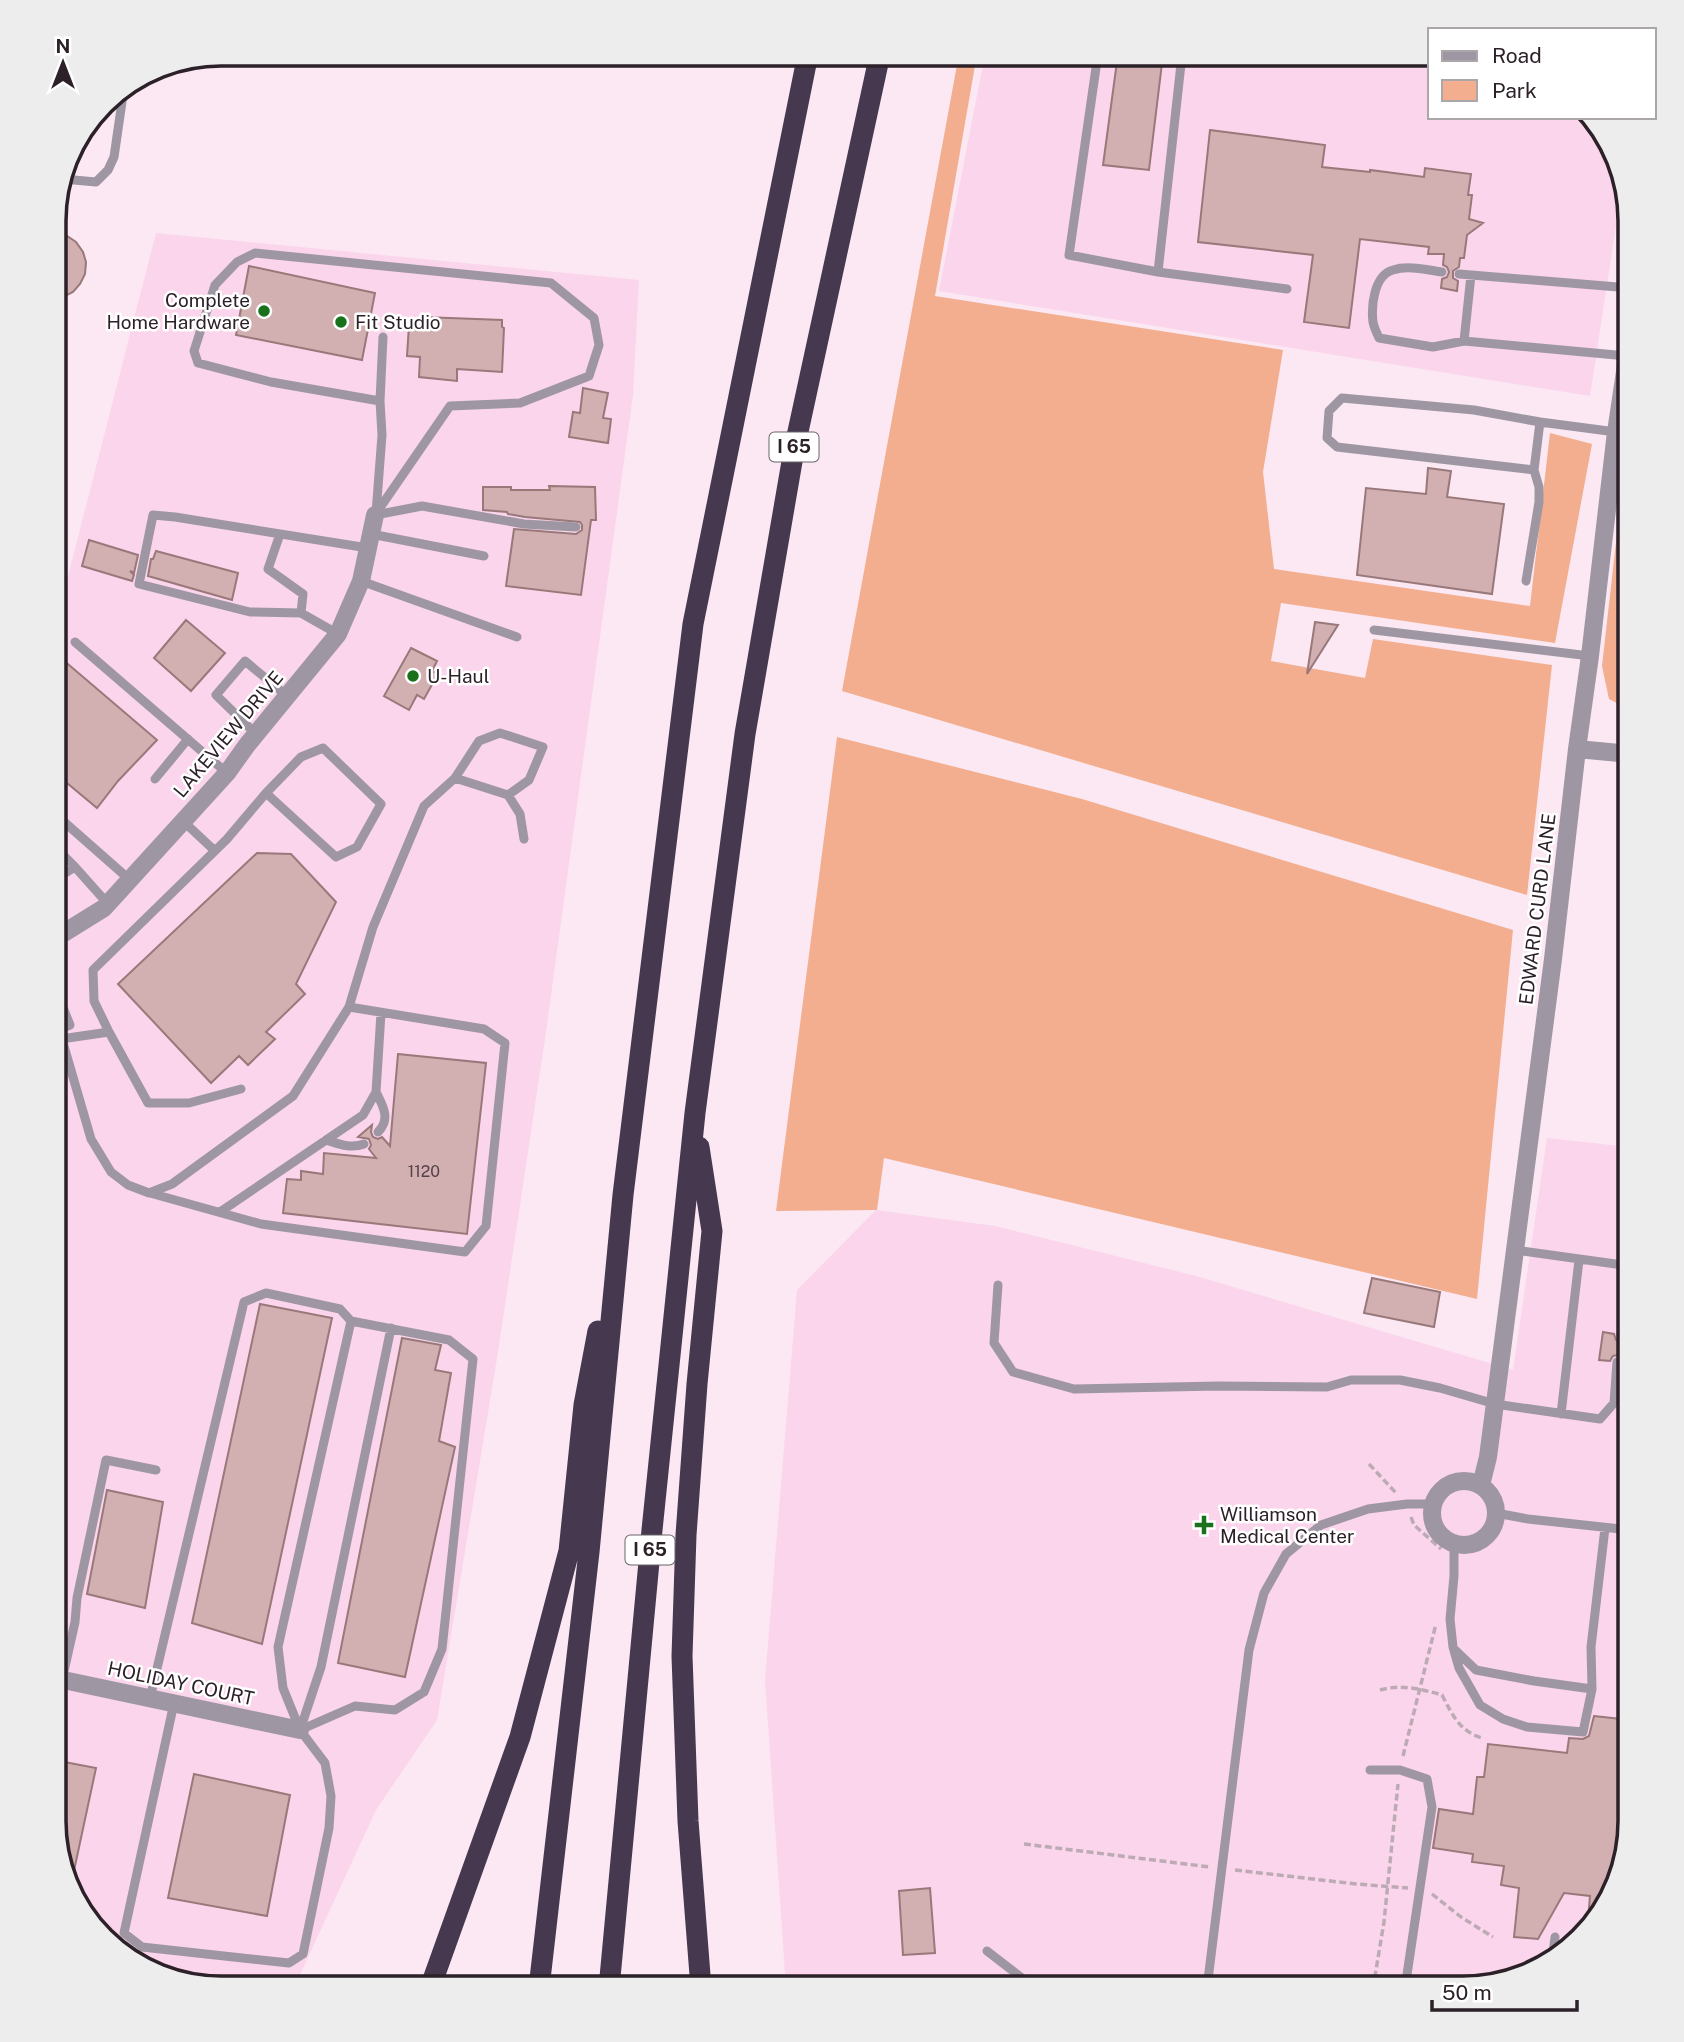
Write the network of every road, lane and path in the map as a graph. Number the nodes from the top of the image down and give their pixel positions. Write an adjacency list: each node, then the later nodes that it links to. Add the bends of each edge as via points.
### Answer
1 (805, 66): 66 (highway, via 693,624)
2 (877, 67): 61 (highway, I 65, via 789,477 745,734)
3 (1096, 67): 7 (lane, via 1069,255)
4 (1180, 67): 7 (lane)
5 (122, 103): 6 (lane, via 108,170 96,182)
6 (72, 180)
7 (1158, 272): 12 (lane)
8 (1442, 272): 14 (lane, via 1391,270 1376,289 1373,324 1379,338 1433,347)
9 (1459, 274): 10 (lane)
10 (1471, 275): 11 (lane); 14 (lane)
11 (1618, 287)
12 (1287, 289)
13 (383, 337): 16 (lane)
14 (1464, 341): 15 (lane)
15 (1618, 355)
16 (380, 401): 21 (lane); 21 (lane, via 271,382 198,363 194,351 215,285 237,262 255,253 551,282 594,318 599,345 589,376 520,403 450,406)
17 (1618, 418): 19 (street, EDWARD CURD LANE)
18 (1540, 422): 19 (lane); 20 (lane); 20 (lane, via 1474,410 1342,398 1329,411 1327,438 1337,447)
19 (1616, 432): 33 (street, EDWARD CURD LANE)
20 (1534, 470): 27 (lane, via 1539,502)
21 (376, 515): 22 (lane, via 422,506 524,524); 24 (street, LAKEVIEW DRIVE)
22 (576, 527)
23 (280, 534): 24 (lane); 28 (lane, via 268,569 303,594); 28 (lane, via 153,515 139,584 250,612)
24 (370, 541): 25 (lane); 26 (street, LAKEVIEW DRIVE)
25 (484, 556)
26 (361, 581): 30 (street, LAKEVIEW DRIVE); 31 (lane)
27 (1526, 581)
28 (301, 613): 30 (lane)
29 (1374, 630): 33 (lane)
30 (338, 634): 34 (street, LAKEVIEW DRIVE)
31 (517, 636)
32 (75, 642): 36 (lane)
33 (1590, 656): 37 (street, EDWARD CURD LANE)
34 (287, 695): 35 (street, LAKEVIEW DRIVE); 35 (lane, via 244,661 216,695)
35 (256, 734): 39 (street, LAKEVIEW DRIVE)
36 (188, 739): 39 (lane); 41 (lane)
37 (1577, 749): 38 (street); 68 (street, EDWARD CURD LANE)
38 (1618, 753)
39 (227, 773): 44 (street, LAKEVIEW DRIVE)
40 (455, 778): 43 (lane); 43 (lane, via 479,741 500,733 543,747 529,780); 54 (lane, via 424,806 373,927)
41 (155, 779)
42 (266, 793): 42 (lane, via 301,757 323,748 381,804 358,848 336,857); 47 (lane)
43 (509, 794): 46 (lane, via 520,814)
44 (183, 821): 47 (lane); 51 (street, LAKEVIEW DRIVE)
45 (67, 824): 51 (lane)
46 (524, 839)
47 (215, 851): 56 (lane, via 93,970 94,1001)
48 (67, 859): 49 (lane)
49 (75, 867): 50 (lane); 52 (lane)
50 (67, 872)
51 (130, 880): 52 (street, LAKEVIEW DRIVE)
52 (108, 904): 53 (street, LAKEVIEW DRIVE)
53 (67, 931)
54 (349, 1007): 55 (lane); 65 (lane, via 293,1096 172,1184)
55 (382, 1013): 60 (lane); 67 (lane, via 484,1029 505,1043 486,1226 465,1252 261,1224)
56 (109, 1032): 57 (lane); 59 (lane, via 148,1103 189,1103)
57 (66, 1035)
58 (66, 1061): 65 (lane, via 92,1139 111,1172)
59 (242, 1089)
60 (376, 1092): 62 (lane, via 386,1110); 63 (lane, via 363,1115)
61 (695, 1113): 109 (highway, I 65); 110 (highway, via 712,1231 686,1535 682,1656)
62 (378, 1132)
63 (326, 1140): 64 (lane, via 348,1146); 67 (lane)
64 (364, 1144)
65 (149, 1193): 67 (lane)
66 (623, 1195): 107 (highway, via 584,1405 569,1551 520,1737); 108 (highway, via 589,1552)
67 (220, 1212)
68 (1515, 1250): 69 (lane); 75 (street, EDWARD CURD LANE)
69 (1579, 1259): 70 (lane); 76 (lane)
70 (1618, 1264)
71 (998, 1284): 75 (lane, via 994,1343 1013,1372 1074,1389 1327,1387 1351,1380 1401,1380)
72 (351, 1321): 73 (lane); 93 (lane, via 340,1309 267,1293 244,1303); 95 (lane, via 278,1647 284,1688)
73 (391, 1328): 95 (lane, via 321,1667); 95 (lane, via 449,1340 473,1359 442,1649 424,1692 394,1710 355,1706)
74 (1618, 1362): 76 (lane, via 1614,1402 1600,1419)
75 (1495, 1404): 76 (lane); 79 (street, EDWARD CURD LANE)
76 (1561, 1414)
77 (1369, 1464): 80 (path)
78 (156, 1469): 88 (lane, via 106,1460)
79 (1481, 1485): 81 (street, via 1458,1481 1438,1494); 82 (street, via 1493,1497)
80 (1407, 1504): 81 (lane); 85 (path, via 1414,1525); 100 (lane, via 1368,1509 1321,1525 1286,1553 1264,1593 1249,1650)
81 (1433, 1504): 85 (street, via 1436,1528)
82 (1496, 1513): 83 (lane); 85 (street, via 1487,1535 1477,1542)
83 (1605, 1528): 84 (lane); 91 (lane, via 1591,1647)
84 (1618, 1529)
85 (1448, 1547): 87 (lane, via 1454,1576)
86 (1438, 1614): 90 (path)
87 (1453, 1647): 91 (lane, via 1476,1670); 91 (lane, via 1479,1705 1527,1727 1583,1732)
88 (66, 1652)
89 (66, 1681): 93 (street, HOLIDAY COURT)
90 (1420, 1688): 92 (path); 96 (path, via 1442,1695 1457,1724); 98 (path)
91 (1592, 1689)
92 (1380, 1690)
93 (150, 1698): 94 (street, HOLIDAY COURT)
94 (174, 1703): 95 (street, HOLIDAY COURT); 95 (lane, via 124,1933 142,1947 289,1963 303,1954 329,1828 331,1796 325,1763)
95 (300, 1730)
96 (1482, 1738)
97 (1370, 1770): 98 (lane)
98 (1400, 1770): 101 (path); 102 (lane, via 1427,1779 1432,1807)
99 (1024, 1844): 100 (path)
100 (1222, 1868): 101 (path); 112 (lane)
101 (1387, 1885): 102 (path); 113 (path)
102 (1419, 1889): 103 (path); 114 (lane)
103 (1493, 1937)
104 (1555, 1937): 105 (lane)
105 (1554, 1945)
106 (987, 1951): 111 (lane)
107 (434, 1976)
108 (540, 1976)
109 (610, 1976)
110 (700, 1976)
111 (1019, 1976)
112 (1208, 1976)
113 (1375, 1976)
114 (1407, 1976)

